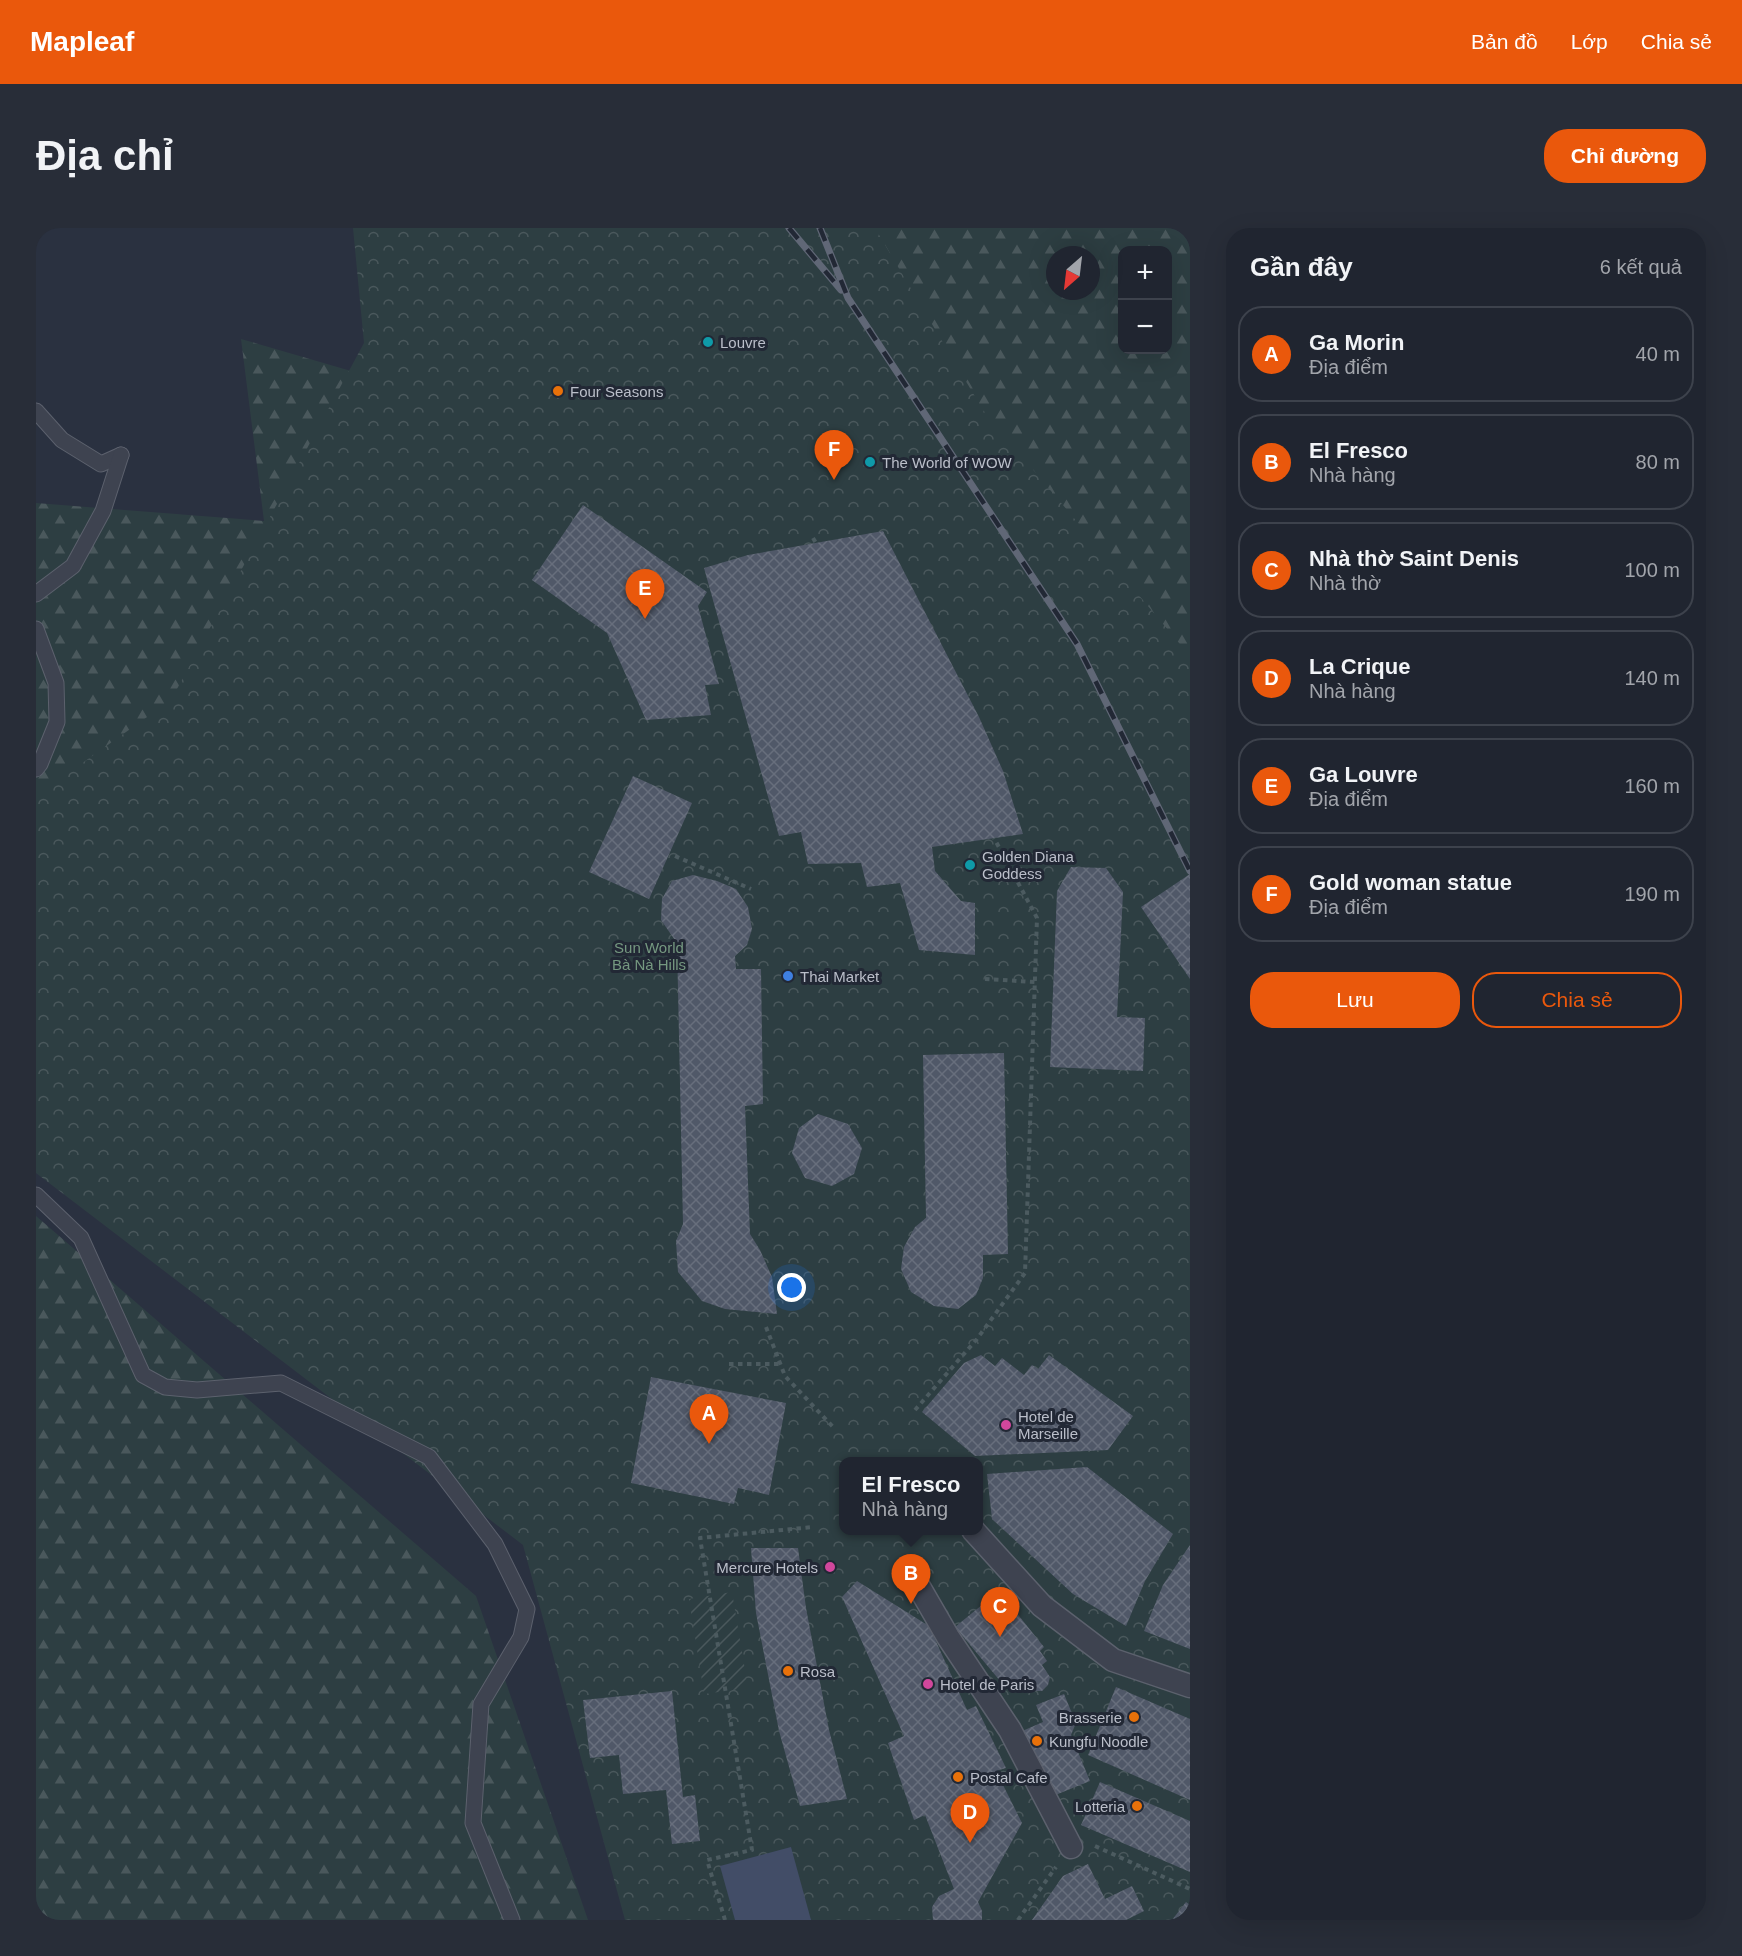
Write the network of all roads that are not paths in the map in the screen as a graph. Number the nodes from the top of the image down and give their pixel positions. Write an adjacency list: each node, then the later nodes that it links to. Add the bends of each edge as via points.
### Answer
1 (36, 411): 2 (lane, via 62,440 101,464 121,455 103,511 73,566)
2 (36, 594)
3 (36, 629): 4 (lane, via 56,683 57,722)
4 (36, 769)
5 (36, 1195): 10 (lane, via 81,1238 143,1375 165,1387 197,1390 281,1383 429,1457 495,1544 527,1609 521,1637 481,1704 472,1823)
6 (978, 1535): 8 (street, via 1042,1606 1113,1660)
7 (915, 1580): 9 (street, via 1010,1730)
8 (1190, 1686)
9 (1071, 1847)
10 (512, 1920)

